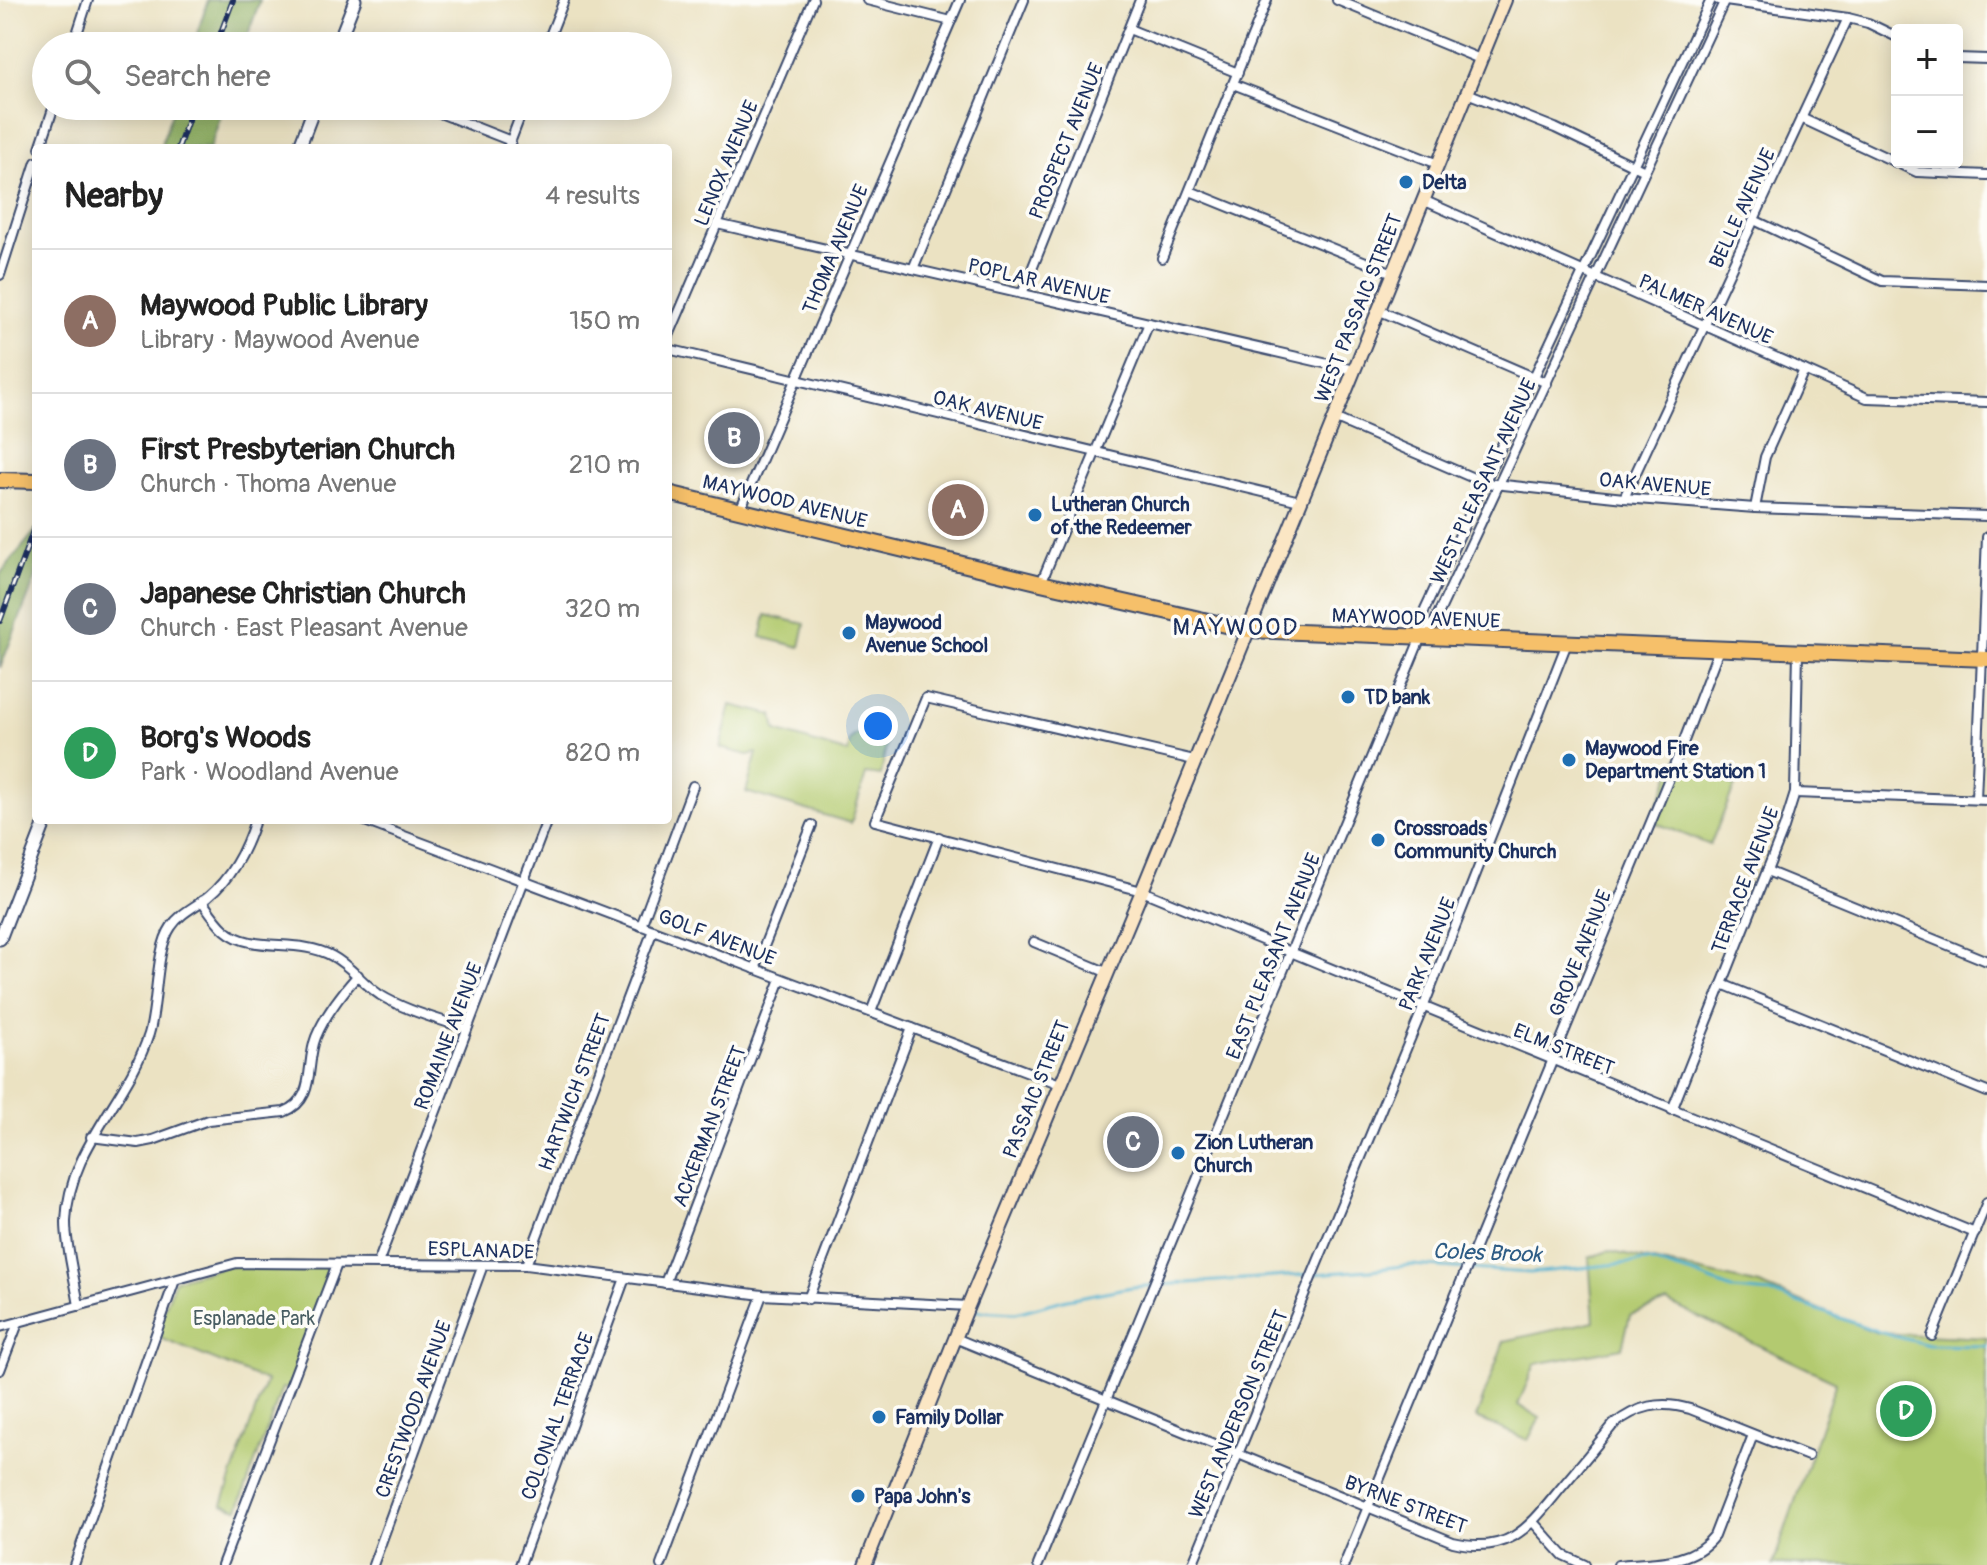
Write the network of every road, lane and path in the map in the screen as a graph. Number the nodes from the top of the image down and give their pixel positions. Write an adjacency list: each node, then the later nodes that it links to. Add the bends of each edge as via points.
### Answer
1 (88, 0): 18 (street)
2 (355, 0): 19 (street)
3 (564, 0): 20 (street)
4 (813, 0): 44 (street, LENOX AVENUE)
5 (867, 0): 16 (street)
6 (960, 0): 16 (street, THOMA AVENUE)
7 (1024, 0): 47 (street)
8 (1140, 0): 17 (street, PROSPECT AVENUE)
9 (1267, 0): 25 (street)
10 (1337, 0): 23 (street)
11 (1505, 0): 23 (main road, WEST PASSAIC STREET)
12 (1711, 0): 37 (street, WEST PLEASANT AVENUE)
13 (1718, 0): 14 (street)
14 (1724, 0): 15 (street); 38 (street, WEST PLEASANT AVENUE)
15 (1848, 18): 21 (street); 28 (street, BELLE AVENUE)
16 (951, 21): 45 (street, THOMA AVENUE)
17 (1129, 29): 25 (street); 53 (street, PROSPECT AVENUE)
18 (78, 32)
19 (342, 32)
20 (551, 32)
21 (1891, 35)
22 (1963, 58): 24 (street)
23 (1480, 59): 27 (main road, WEST PASSAIC STREET)
24 (1987, 59)
25 (1238, 73): 26 (street)
26 (1233, 84): 36 (street); 41 (street)
27 (1467, 93): 36 (main road, WEST PASSAIC STREET); 37 (street)
28 (1801, 118): 40 (street, via 1917,172); 43 (street, BELLE AVENUE)
29 (49, 120): 33 (street)
30 (310, 120): 34 (street)
31 (454, 120): 35 (street)
32 (518, 120): 35 (street)
33 (41, 144)
34 (301, 144)
35 (509, 144)
36 (1438, 164): 42 (main road, WEST PASSAIC STREET)
37 (1633, 166): 38 (street); 48 (street, WEST PLEASANT AVENUE)
38 (1645, 171): 51 (street, WEST PLEASANT AVENUE)
39 (32, 175): 50 (street)
40 (1987, 175)
41 (1190, 191): 46 (street); 49 (street)
42 (1423, 200): 48 (street, PALMER AVENUE); 49 (main road, WEST PASSAIC STREET)
43 (1754, 220): 52 (street, via 1882,281); 56 (street, BELLE AVENUE)
44 (717, 224): 45 (street, POPLAR AVENUE); 57 (street, LENOX AVENUE)
45 (850, 255): 47 (street, POPLAR AVENUE); 62 (street, THOMA AVENUE)
46 (1162, 258)
47 (913, 269): 53 (street, POPLAR AVENUE)
48 (1583, 271): 51 (street, PALMER AVENUE); 61 (street, WEST PLEASANT AVENUE)
49 (1393, 273): 54 (main road, WEST PASSAIC STREET)
50 (0, 275)
51 (1596, 277): 56 (street, PALMER AVENUE); 63 (street, WEST PLEASANT AVENUE)
52 (1987, 285)
53 (1022, 294): 55 (street, POPLAR AVENUE)
54 (1378, 310): 59 (main road, WEST PASSAIC STREET); 61 (street)
55 (1149, 323): 59 (street, POPLAR AVENUE); 66 (street)
56 (1704, 326): 60 (street, PALMER AVENUE); 72 (street, BELLE AVENUE)
57 (672, 329)
58 (672, 350): 62 (street, OAK AVENUE)
59 (1354, 370): 65 (main road, WEST PASSAIC STREET)
60 (1804, 370): 64 (street, PALMER AVENUE, via 1867,398); 74 (street, via 1765,457)
61 (1534, 377): 63 (street); 69 (street, WEST PLEASANT AVENUE)
62 (796, 380): 66 (street, OAK AVENUE); 75 (street, THOMA AVENUE)
63 (1547, 383): 70 (street, WEST PLEASANT AVENUE)
64 (1987, 402)
65 (1334, 418): 69 (street, OAK AVENUE); 73 (main road, WEST PASSAIC STREET)
66 (1095, 453): 73 (street, OAK AVENUE); 78 (street)
67 (0, 480): 68 (main road)
68 (32, 481)
69 (1485, 483): 70 (street, OAK AVENUE); 80 (street, WEST PLEASANT AVENUE, via 1425,609)
70 (1499, 484): 72 (street, OAK AVENUE); 80 (street, WEST PLEASANT AVENUE, via 1435,621)
71 (672, 494): 75 (main road, MAYWOOD AVENUE)
72 (1624, 498): 74 (street, OAK AVENUE)
73 (1300, 501): 79 (main road, WEST PASSAIC STREET)
74 (1755, 508): 76 (street, OAK AVENUE)
75 (740, 510): 78 (main road, MAYWOOD AVENUE)
76 (1987, 516)
77 (1987, 537): 84 (street)
78 (1041, 583): 79 (main road, MAYWOOD AVENUE)
79 (1248, 630): 80 (main road, MAYWOOD AVENUE); 85 (main road, PASSAIC STREET)
80 (1420, 639): 81 (main road, MAYWOOD AVENUE); 104 (street, EAST PLEASANT AVENUE)
81 (1567, 643): 82 (main road, MAYWOOD AVENUE); 111 (street, PARK AVENUE)
82 (1719, 649): 83 (main road, MAYWOOD AVENUE); 115 (street, GROVE AVENUE)
83 (1798, 652): 84 (main road, MAYWOOD AVENUE); 87 (street, TERRACE AVENUE)
84 (1985, 659): 88 (street)
85 (1194, 760): 95 (street, ELM STREET, via 926,698 875,821); 98 (main road, PASSAIC STREET)
86 (693, 786): 100 (street)
87 (1795, 793): 88 (street); 96 (street, TERRACE AVENUE)
88 (1976, 799): 89 (street)
89 (1987, 800)
90 (44, 824): 102 (street)
91 (254, 824): 99 (street, via 231,872)
92 (373, 824): 97 (street, GOLF AVENUE)
93 (545, 824): 97 (street, ROMAINE AVENUE)
94 (812, 825): 106 (street)
95 (939, 837): 98 (street, ELM STREET); 112 (street)
96 (1767, 871): 105 (street); 110 (street, TERRACE AVENUE)
97 (524, 881): 100 (street, GOLF AVENUE); 114 (street, ROMAINE AVENUE)
98 (1142, 891): 104 (street, ELM STREET); 107 (main road, PASSAIC STREET)
99 (202, 901): 108 (street, via 235,936 258,944 315,949); 119 (street, via 167,933 143,1051)
100 (641, 926): 101 (street, GOLF AVENUE)
101 (653, 930): 106 (street, GOLF AVENUE); 125 (street, HARTWICH STREET)
102 (0, 939)
103 (1034, 942): 107 (street)
104 (1292, 954): 111 (street, ELM STREET); 139 (street, EAST PLEASANT AVENUE)
105 (1987, 961)
106 (755, 969): 109 (street, GOLF AVENUE)
107 (1106, 972): 116 (main road, PASSAIC STREET)
108 (358, 975): 114 (street, via 384,998); 119 (street, via 321,1026 306,1094 293,1109 208,1120 138,1143)
109 (781, 979): 112 (street, GOLF AVENUE); 129 (street, ACKERMAN STREET)
110 (1722, 984): 117 (street); 118 (street, TERRACE AVENUE)
111 (1423, 1008): 115 (street, ELM STREET); 126 (street, PARK AVENUE)
112 (871, 1012): 113 (street, GOLF AVENUE)
113 (912, 1028): 116 (street, GOLF AVENUE); 131 (street)
114 (467, 1029): 122 (street, ROMAINE AVENUE)
115 (1553, 1062): 118 (street, ELM STREET); 143 (street, GROVE AVENUE)
116 (1060, 1084): 133 (main road, PASSAIC STREET)
117 (1987, 1092)
118 (1672, 1110): 121 (street, ELM STREET)
119 (91, 1137): 132 (street, via 66,1223)
120 (1987, 1202): 121 (street)
121 (1975, 1233): 136 (street)
122 (378, 1263): 123 (street, ESPLANADE); 124 (street, ESPLANADE)
123 (337, 1264): 128 (street, ESPLANADE, via 237,1263); 146 (street)
124 (483, 1265): 125 (street, ESPLANADE); 147 (street, CRESTWOOD AVENUE)
125 (526, 1265): 127 (street, ESPLANADE)
126 (1313, 1275): 141 (street, WEST ANDERSON STREET)
127 (625, 1278): 129 (street, ESPLANADE); 148 (street, COLONIAL TERRACE)
128 (175, 1280): 132 (street, ESPLANADE); 145 (street)
129 (665, 1283): 130 (street, ESPLANADE)
130 (762, 1295): 131 (street, ESPLANADE); 149 (street)
131 (808, 1299): 133 (street, ESPLANADE)
132 (79, 1306): 134 (street, ESPLANADE)
133 (968, 1306): 137 (main road, PASSAIC STREET)
134 (18, 1323): 135 (street, ESPLANADE); 138 (street)
135 (0, 1327)
136 (1932, 1336)
137 (955, 1338): 139 (street, BYRNE STREET); 150 (main road, PASSAIC STREET)
138 (0, 1370)
139 (1105, 1400): 141 (street, BYRNE STREET); 151 (street, EAST PLEASANT AVENUE)
140 (1753, 1435): 142 (street, BYRNE STREET); 144 (street, BYRNE STREET, via 1677,1405 1638,1409 1613,1425); 155 (street, via 1714,1536 1700,1552)
141 (1238, 1454): 143 (street, BYRNE STREET); 152 (street, WEST ANDERSON STREET)
142 (1808, 1456)
143 (1368, 1507): 144 (street, BYRNE STREET, via 1468,1546 1509,1540); 153 (street, GROVE AVENUE)
144 (1533, 1522): 154 (street, via 1563,1555)
145 (74, 1565)
146 (222, 1565)
147 (373, 1565)
148 (520, 1565)
149 (661, 1565)
150 (865, 1565)
151 (1038, 1565)
152 (1192, 1565)
153 (1344, 1565)
154 (1585, 1565)
155 (1618, 1565)

